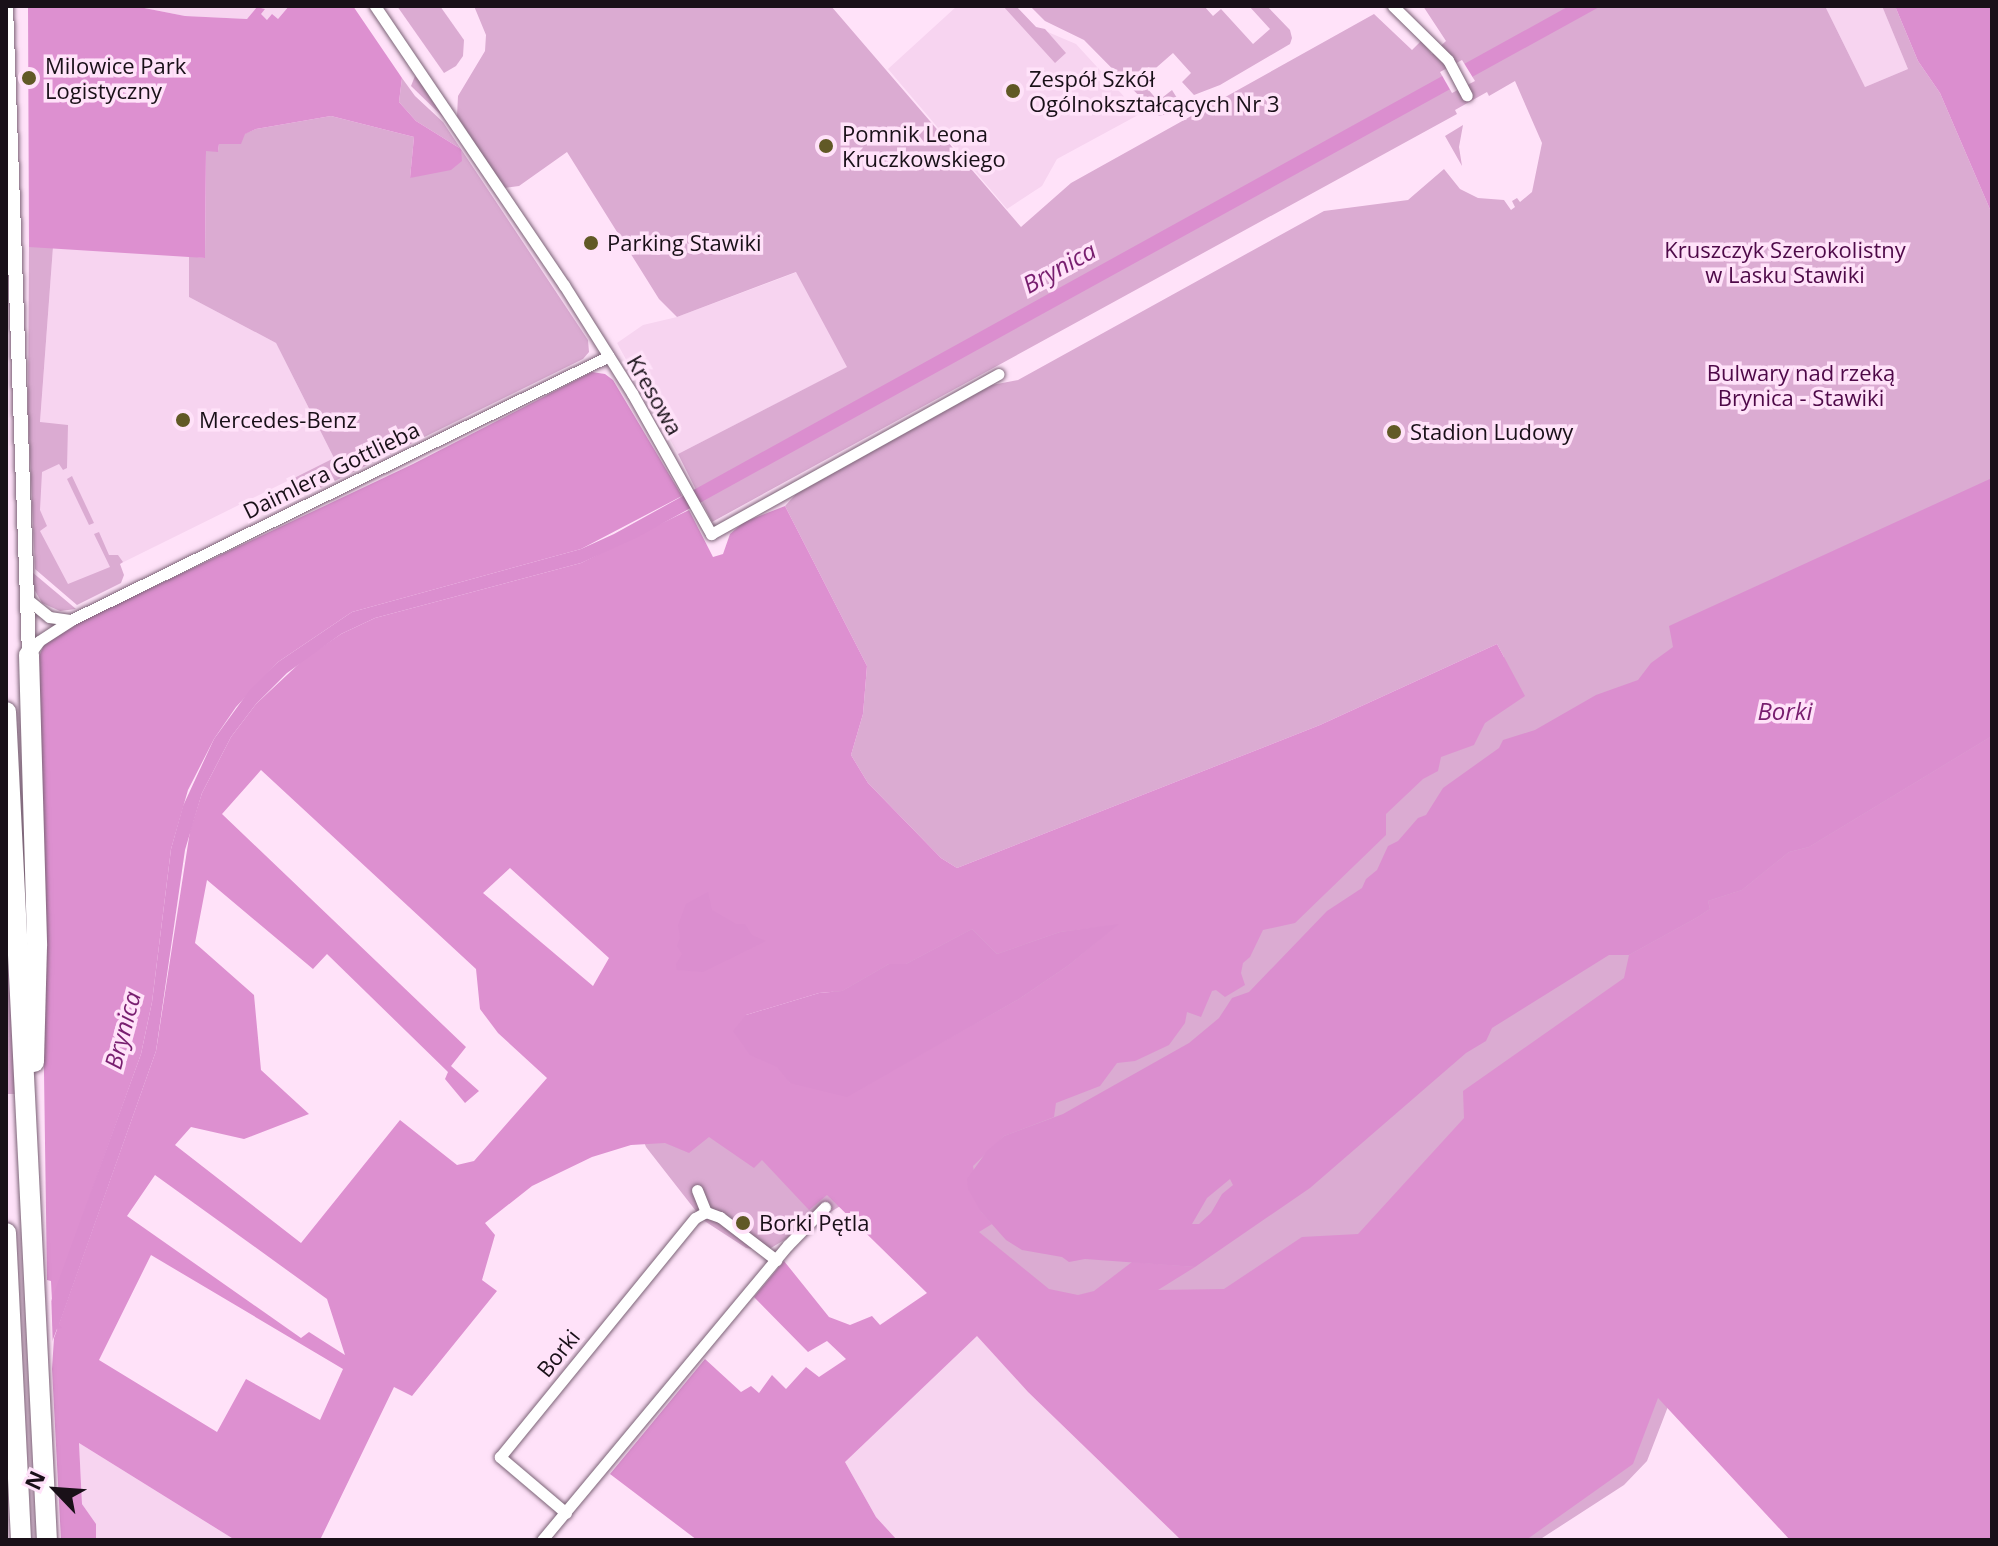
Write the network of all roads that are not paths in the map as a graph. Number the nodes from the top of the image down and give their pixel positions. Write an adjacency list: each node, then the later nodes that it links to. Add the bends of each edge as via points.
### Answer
1 (6, 6): 7 (main road)
2 (375, 6): 5 (street, Kresowa)
3 (1393, 6): 4 (street, via 1448,60)
4 (1467, 95)
5 (609, 356): 6 (street, Kresowa, via 711,534); 8 (street, Daimlera Gottlieba)
6 (999, 374)
7 (27, 599): 8 (street, via 49,617); 9 (main road)
8 (71, 620): 9 (street, Daimlera Gottlieba, via 39,641)
9 (29, 655): 11 (highway, via 38,1020)
10 (6, 712): 11 (highway)
11 (28, 1142): 20 (highway)
12 (697, 1190): 14 (street)
13 (825, 1207): 16 (street)
14 (706, 1212): 16 (street); 18 (street, Borki, via 695,1218 500,1457)
15 (6, 1233): 17 (highway)
16 (776, 1260): 18 (street)
17 (8, 1301): 19 (highway)
18 (566, 1513): 21 (street)
19 (21, 1540)
20 (47, 1540)
21 (542, 1540)

